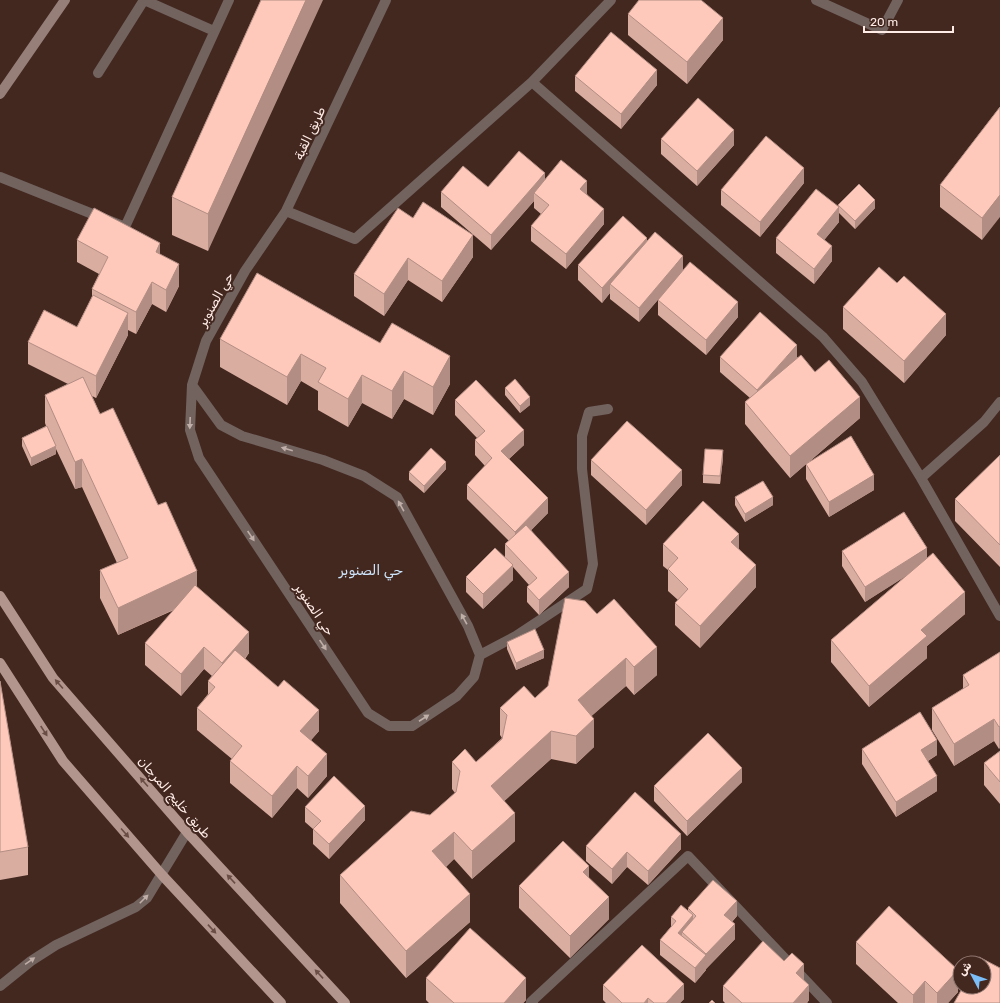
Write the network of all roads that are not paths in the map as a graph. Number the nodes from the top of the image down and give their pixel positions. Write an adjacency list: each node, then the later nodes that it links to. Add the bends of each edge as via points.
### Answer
1 (65, 0): 11 (street)
2 (144, 0): 8 (street); 9 (street)
3 (229, 0): 8 (street)
4 (386, 0): 13 (street, طريق القبة)
5 (611, 0): 10 (street)
6 (816, 0): 7 (street, via 882,30)
7 (898, 0)
8 (214, 31): 12 (street, via 126,228)
9 (98, 73)
10 (532, 82): 13 (street, via 355,239); 18 (street, via 823,337 862,382)
11 (0, 94)
12 (0, 177)
13 (286, 211): 14 (street, طريق القبة)
14 (245, 271): 15 (street, حي الصنوبر, via 206,341)
15 (192, 385): 21 (street, one-way to 15, via 468,626 397,497 364,476 323,460 237,434 221,425); 21 (street, حي الصنوبر, one-way to 21, via 190,430 199,458 368,713 389,726 412,726 458,696 474,677)
16 (1000, 402): 18 (street, via 984,422)
17 (608, 409): 21 (street, via 589,412 582,436 582,469 593,564 587,589 516,636)
18 (921, 478): 20 (street)
19 (0, 596): 23 (main road, طريق خليج المرجان, one-way to 19, via 53,678)
20 (1000, 616)
21 (480, 655)
22 (0, 663): 24 (main road, one-way to 24, via 63,762)
23 (187, 832): 24 (street); 27 (main road, طريق خليج المرجان, one-way to 23)
24 (162, 875): 25 (street, one-way to 24, via 56,945 136,907 147,898); 26 (main road, one-way to 26)
25 (0, 986)
26 (281, 1003)
27 (345, 1003)
28 (533, 1003): 29 (street, via 688,856)
29 (827, 1003)

